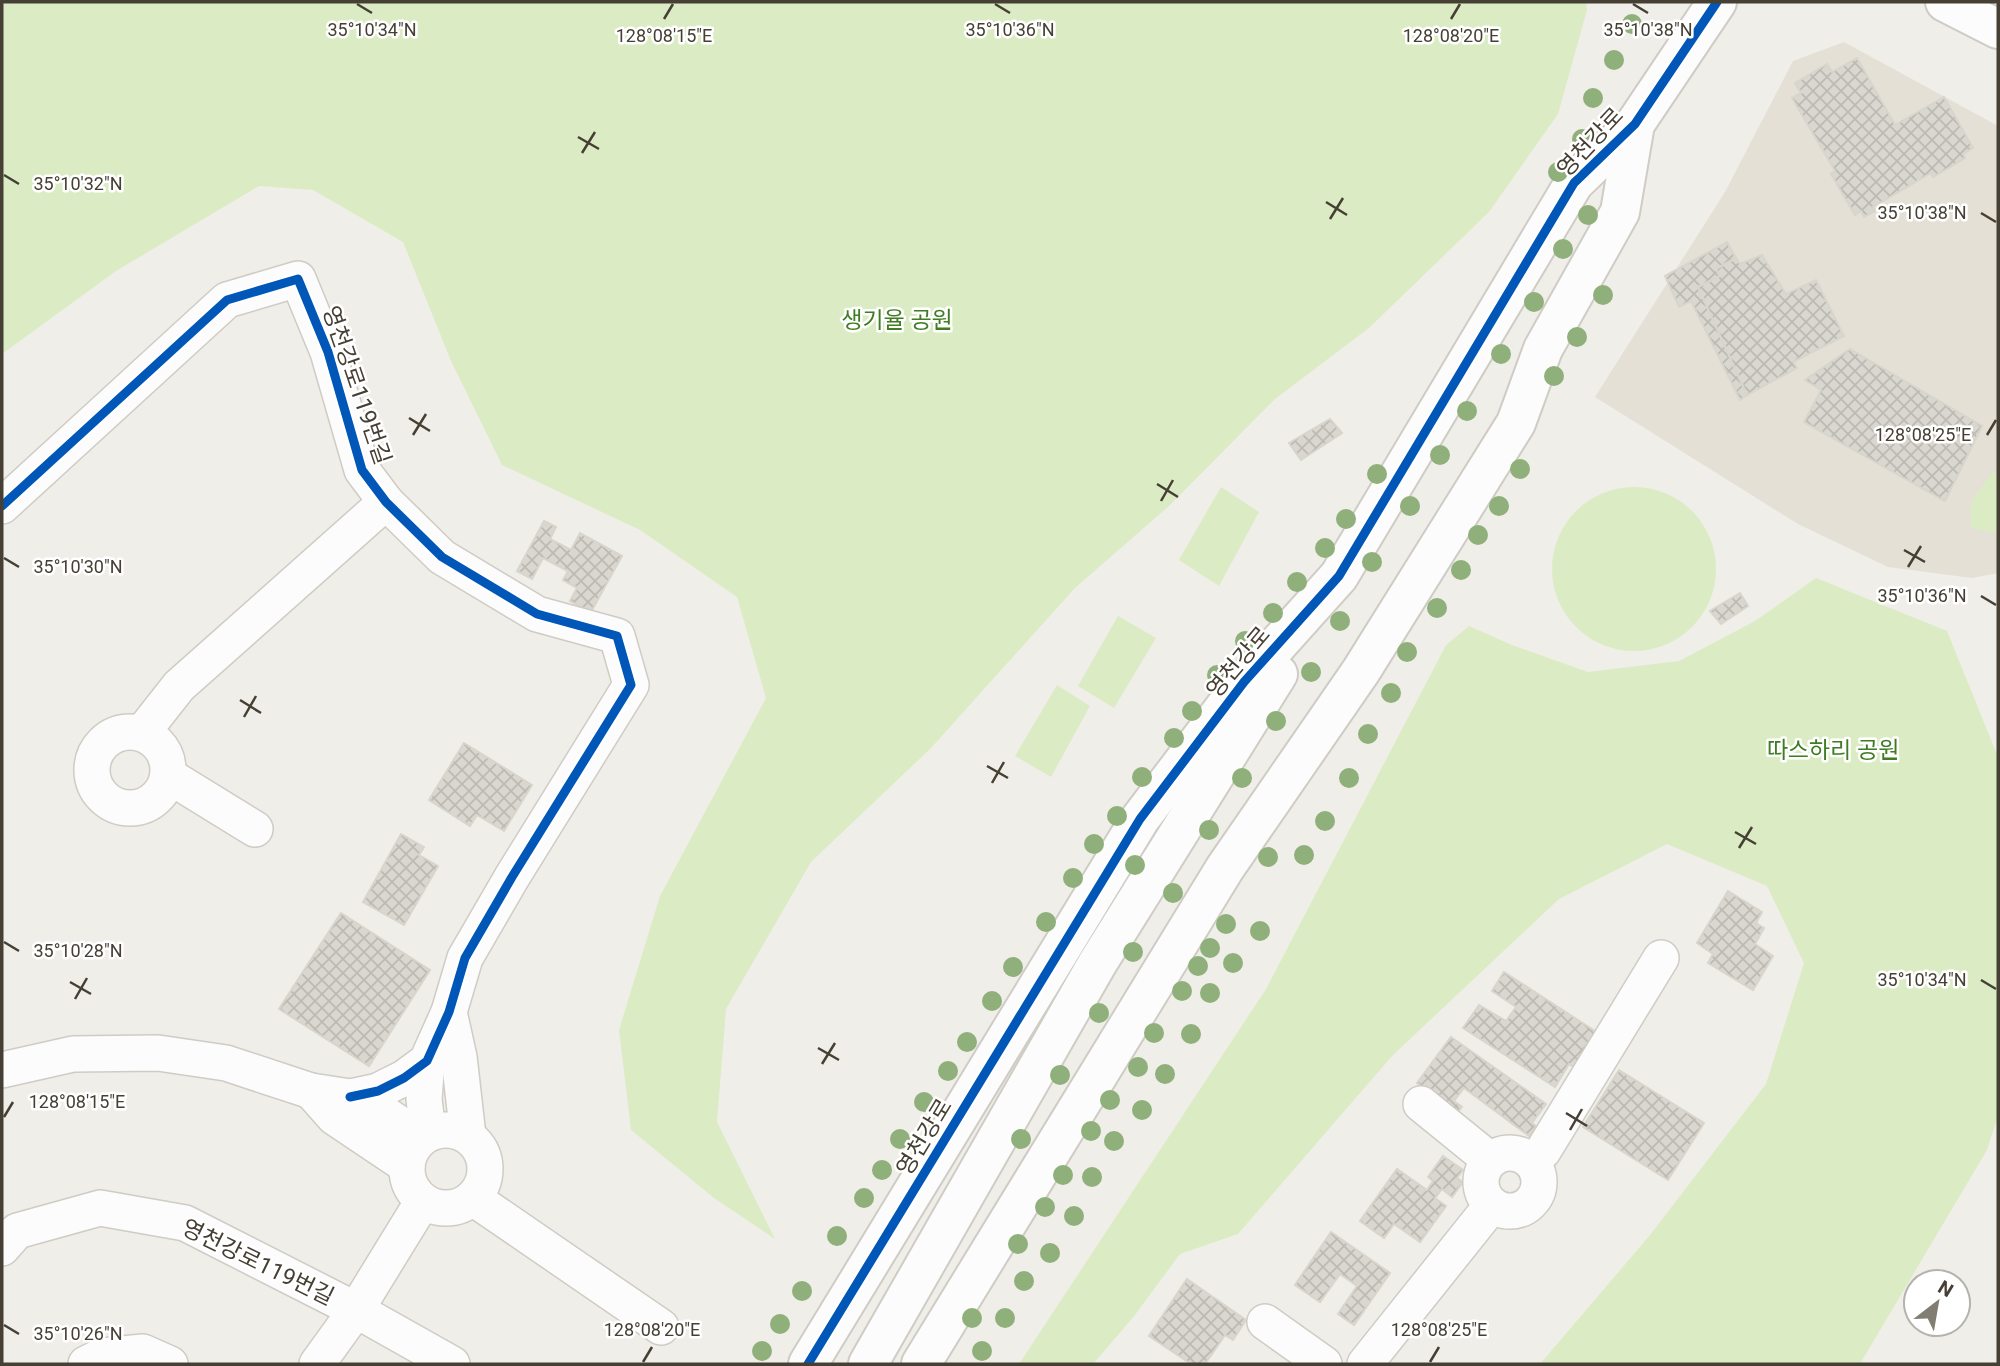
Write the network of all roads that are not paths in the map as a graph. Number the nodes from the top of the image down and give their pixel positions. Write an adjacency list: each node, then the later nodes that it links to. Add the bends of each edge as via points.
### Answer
1 (1717, 2): 4 (street, 영천강로)
2 (1945, 2): 3 (street)
3 (1998, 29)
4 (1635, 124): 7 (street, 영천강로, via 1574,183); 35 (street, 영천강로, via 1620,212 1543,349 1516,423 1362,671 1225,868)
5 (386, 502): 6 (street, 영천강로119번길, via 362,470 328,352 298,279 227,300); 8 (street, via 179,686); 12 (street, 영천강로119번길, via 442,558 537,614 617,636 631,685 465,958)
6 (2, 506)
7 (1339, 576): 33 (street, 영천강로, via 1244,682 1140,819); 34 (street, 영천강로, via 1097,964)
8 (142, 733): 9 (street, via 164,750); 9 (street, via 128,731 103,742 92,766 98,791 118,807 145,806 156,799)
9 (169, 776): 10 (street)
10 (255, 830)
11 (1661, 958): 21 (street)
12 (449, 1012): 13 (street, 영천강로119번길); 18 (street, 영천강로119번길)
13 (427, 1061): 16 (street, via 378,1091); 19 (street, 영천강로119번길)
14 (2, 1070): 15 (street, via 73,1054 158,1053 226,1063)
15 (311, 1091): 16 (street); 19 (street, via 334,1116)
16 (350, 1097): 19 (street, via 382,1112)
17 (1422, 1104): 20 (street)
18 (468, 1136): 19 (street, via 442,1129); 22 (street, via 485,1159 482,1187)
19 (419, 1146): 23 (street, via 408,1180)
20 (1490, 1160): 21 (street, via 1516,1152); 24 (street, via 1480,1183)
21 (1532, 1162): 24 (street, via 1540,1180 1535,1198 1511,1211)
22 (473, 1198): 23 (street, via 448,1209); 28 (street)
23 (423, 1201): 26 (street)
24 (1492, 1205): 37 (street)
25 (2, 1248): 26 (street, 영천강로119번길, via 18,1231 100,1208 112,1210 185,1223)
26 (356, 1310): 31 (street, 영천강로119번길); 32 (street, 영천강로119번길)
27 (1265, 1322): 36 (street)
28 (661, 1326)
29 (86, 1364): 30 (street, via 102,1356 144,1352)
30 (170, 1364)
31 (317, 1364)
32 (452, 1364)
33 (808, 1364)
34 (868, 1364)
35 (921, 1364)
36 (1324, 1364)
37 (1365, 1364)

